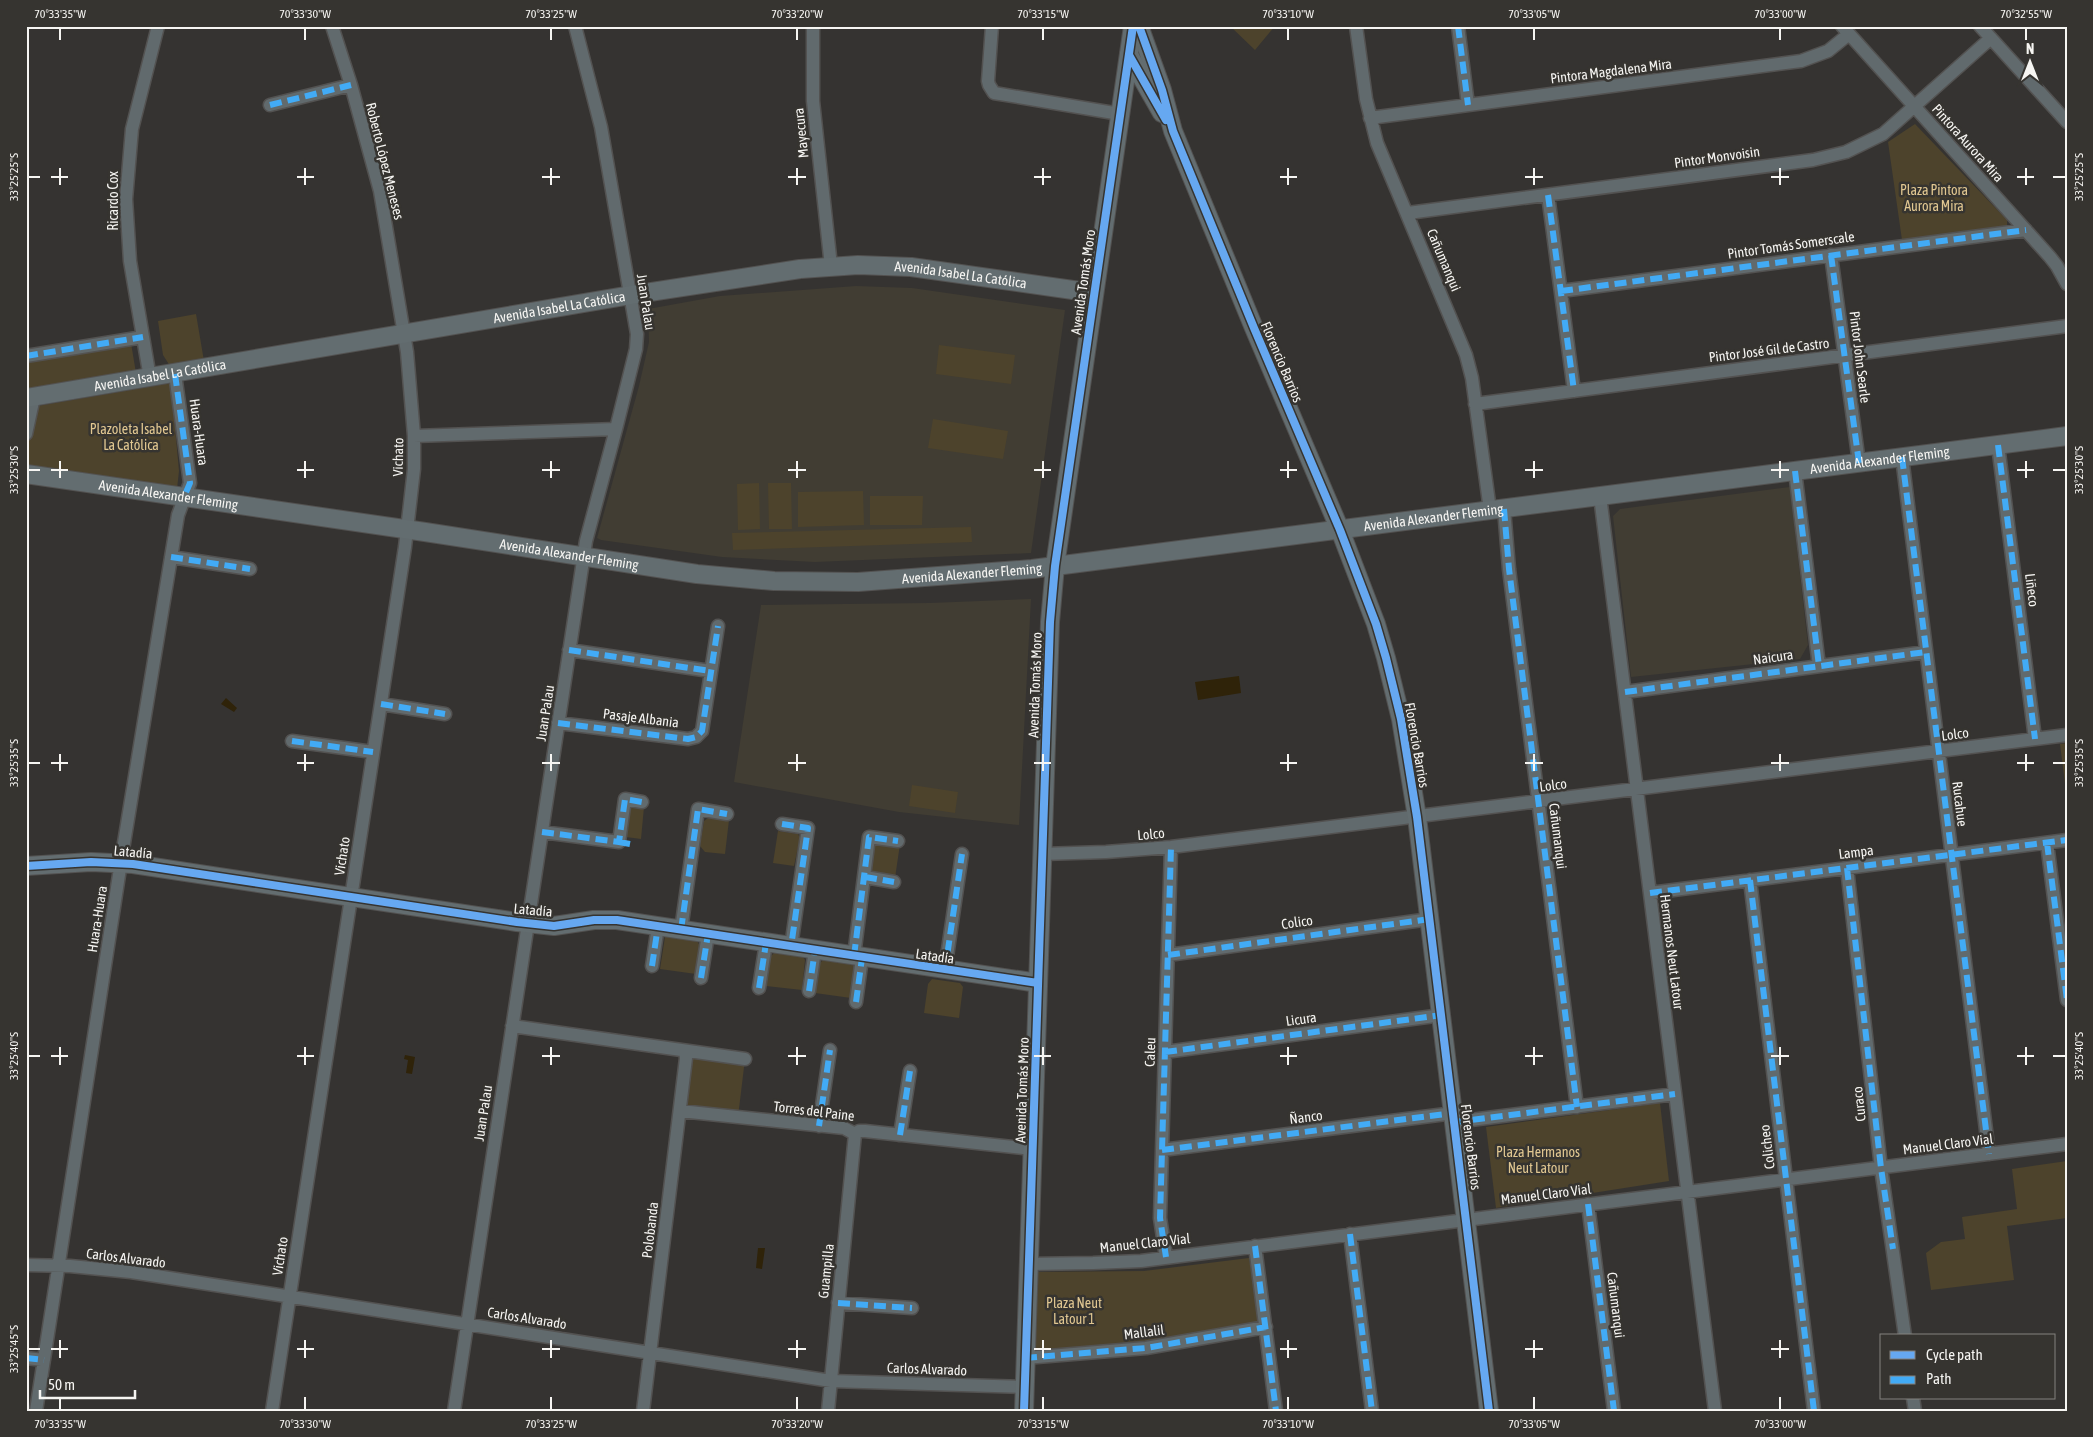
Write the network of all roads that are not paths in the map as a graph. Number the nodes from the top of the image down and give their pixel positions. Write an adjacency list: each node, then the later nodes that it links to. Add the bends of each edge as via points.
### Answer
1 (158, 26): 33 (street, Ricardo Cox, via 137,106 127,176 128,240)
2 (332, 26): 14 (street, Roberto López Meneses)
3 (575, 26): 30 (street, Juan Palau, via 602,127)
4 (813, 26): 26 (street, Mayecura, via 814,116)
5 (992, 26): 18 (street, via 988,80 994,92)
6 (1133, 26): 13 (main road, Avenida Tomás Moro)
7 (1139, 26): 21 (main road, Florencio Barrios)
8 (1356, 26): 19 (street, Cañumanqui)
9 (1458, 26): 16 (street)
10 (1980, 26): 12 (street)
11 (1845, 30): 16 (street, Pintora Magdalena Mira, via 1828,50 1801,61); 17 (street, Pintora Aurora Mira)
12 (1990, 38): 17 (street, Pintor Monvoisin); 20 (street)
13 (1129, 55): 18 (main road, Avenida Tomás Moro); 21 (main road, Florencio Barrios)
14 (351, 85): 15 (street); 32 (street, Roberto López Meneses, via 380,191)
15 (270, 105)
16 (1468, 105): 19 (street, Pintora Magdalena Mira)
17 (1915, 107): 22 (street, Pintor Monvoisin, via 1873,140 1830,157); 24 (street, Pintora Aurora Mira)
18 (1120, 114): 29 (main road, Avenida Tomás Moro)
19 (1370, 118): 23 (street, Cañumanqui, via 1386,167)
20 (2067, 122)
21 (1173, 131): 54 (main road, Florencio Barrios)
22 (1548, 195): 23 (street, Pintor Monvoisin); 28 (street)
23 (1408, 214): 40 (street, Cañumanqui, via 1466,355)
24 (2026, 230): 25 (street, Pintor Tomás Somerscale); 27 (street, Pintora Aurora Mira, via 2057,266)
25 (1831, 255): 28 (street, Pintor Tomás Somerscale); 35 (street, Pintor John Searle)
26 (831, 266): 29 (main road, Avenida Isabel La Católica, via 911,268); 30 (main road, Avenida Isabel La Católica)
27 (2067, 284)
28 (1560, 291): 38 (street)
29 (1094, 293): 57 (main road, Avenida Tomás Moro)
30 (631, 295): 32 (main road, Avenida Isabel La Católica); 41 (street, Juan Palau, via 636,349)
31 (2067, 326): 35 (street, Pintor José Gil de Castro)
32 (404, 334): 36 (main road, Avenida Isabel La Católica); 43 (street, Vichato)
33 (143, 337): 34 (street); 37 (street, Ricardo Cox)
34 (26, 356)
35 (1844, 356): 38 (street, Pintor José Gil de Castro); 47 (street, Pintor John Searle)
36 (175, 374): 37 (main road, Avenida Isabel La Católica); 51 (street, Huara-Huara, via 190,482)
37 (150, 378): 39 (main road, Avenida Isabel La Católica)
38 (1574, 391): 40 (street, Pintor José Gil de Castro)
39 (30, 398): 42 (street)
40 (1475, 404): 52 (street, Cañumanqui)
41 (616, 429): 43 (street); 55 (street, Juan Palau)
42 (26, 434)
43 (414, 436): 53 (street, Vichato)
44 (2067, 436): 45 (main road, Avenida Alexander Fleming)
45 (1998, 445): 46 (main road, Avenida Alexander Fleming); 69 (street, Liñeco)
46 (1902, 457): 47 (main road, Avenida Alexander Fleming); 61 (street, Rucahue)
47 (1859, 463): 48 (main road, Avenida Alexander Fleming)
48 (1795, 471): 50 (main road, Avenida Alexander Fleming); 62 (street)
49 (26, 474): 51 (main road, Avenida Alexander Fleming)
50 (1600, 496): 52 (main road, Avenida Alexander Fleming); 64 (street, Hermanos Neut Latour)
51 (184, 497): 53 (main road, Avenida Alexander Fleming); 56 (street, Huara-Huara)
52 (1497, 510): 54 (main road, Avenida Alexander Fleming); 75 (street, Cañumanqui, via 1508,569)
53 (408, 529): 55 (main road, Avenida Alexander Fleming); 65 (street, Vichato)
54 (1340, 530): 57 (main road, Avenida Alexander Fleming); 77 (main road, Florencio Barrios, via 1386,658)
55 (584, 556): 57 (main road, Avenida Alexander Fleming, via 697,574 774,582 882,581); 60 (street, Juan Palau)
56 (171, 557): 58 (street); 87 (street, Huara-Huara)
57 (1055, 566): 85 (main road, Avenida Tomás Moro)
58 (250, 569)
59 (718, 626): 63 (street, Pasaje Albania)
60 (569, 650): 63 (street); 67 (street, Juan Palau)
61 (1926, 652): 62 (street, Naicura); 72 (street, Rucahue)
62 (1819, 666): 64 (street, Naicura)
63 (710, 671): 67 (street, Pasaje Albania, via 702,731 696,737 688,739)
64 (1625, 692): 73 (street, Hermanos Neut Latour)
65 (381, 704): 66 (street); 71 (street, Vichato)
66 (445, 714)
67 (558, 723): 79 (street, Juan Palau)
68 (2067, 735): 69 (street, Lolco)
69 (2036, 739): 72 (street, Lolco)
70 (292, 741): 71 (street)
71 (373, 752): 94 (street, Vichato)
72 (1939, 752): 73 (street, Lolco); 86 (street, Rucahue)
73 (1637, 790): 75 (street, Lolco); 93 (street, Hermanos Neut Latour)
74 (642, 802): 79 (street, via 625,800 625,843)
75 (1538, 802): 77 (street, Lolco); 121 (street, Cañumanqui)
76 (727, 814): 98 (street, via 698,809)
77 (1417, 817): 83 (street, Lolco); 95 (main road, Florencio Barrios)
78 (782, 824): 101 (street, via 808,828)
79 (542, 832): 96 (street, Juan Palau)
80 (2067, 840): 82 (street, Lampa)
81 (898, 841): 90 (street, via 869,837)
82 (2047, 843): 86 (street, Lampa); 111 (street)
83 (1171, 847): 85 (street, Lolco); 103 (street, Caleu)
84 (962, 854): 106 (street)
85 (1042, 854): 108 (main road, Avenida Tomás Moro)
86 (1952, 854): 89 (street, Lampa); 130 (street, Rucahue)
87 (121, 863): 88 (main road, Latadía); 94 (main road, Latadía); 141 (street, Huara-Huara)
88 (26, 866)
89 (1847, 868): 91 (street, Lampa); 131 (street, Curaco)
90 (865, 877): 92 (street); 104 (street)
91 (1750, 880): 93 (street, Lampa); 132 (street, Colicheo)
92 (894, 882)
93 (1650, 892): 120 (street, Hermanos Neut Latour)
94 (350, 896): 96 (main road, Latadía); 142 (street, Vichato)
95 (1430, 919): 103 (street, Colico); 113 (main road, Florencio Barrios)
96 (528, 923): 97 (main road, Latadía, via 554,926 610,920); 114 (street, Juan Palau)
97 (658, 926): 98 (main road, Latadía); 105 (street)
98 (681, 930): 99 (main road, Latadía)
99 (708, 934): 100 (main road, Latadía); 107 (street)
100 (766, 943): 101 (main road, Latadía); 109 (street)
101 (791, 947): 102 (main road, Latadía)
102 (815, 950): 104 (main road, Latadía); 110 (street)
103 (1168, 955): 117 (street, Caleu)
104 (858, 957): 106 (main road, Latadía); 112 (street)
105 (652, 966)
106 (945, 970): 108 (main road, Latadía)
107 (701, 978)
108 (1038, 983): 128 (main road, Avenida Tomás Moro)
109 (759, 988)
110 (809, 991)
111 (2067, 1000)
112 (856, 1002)
113 (1442, 1015): 117 (street, Licura); 123 (main road, Florencio Barrios)
114 (512, 1026): 116 (street); 145 (street, Juan Palau)
115 (830, 1050): 124 (street)
116 (685, 1052): 118 (street); 122 (street, Polobanda)
117 (1165, 1052): 129 (street, Caleu)
118 (745, 1059)
119 (910, 1071): 126 (street)
120 (1675, 1094): 121 (street, Ñanco); 133 (street, Hermanos Neut Latour)
121 (1577, 1107): 123 (street, Ñanco)
122 (680, 1111): 124 (street, Torres del Paine); 148 (street, Polobanda)
123 (1455, 1118): 129 (street, Ñanco); 135 (main road, Florencio Barrios)
124 (819, 1126): 125 (street, Torres del Paine, via 844,1128)
125 (855, 1134): 126 (street, Torres del Paine, via 866,1131); 143 (street, Guampilla)
126 (900, 1135): 128 (street, Torres del Paine)
127 (2067, 1144): 130 (street, Manuel Claro Vial)
128 (1032, 1149): 139 (main road, Avenida Tomás Moro)
129 (1162, 1150): 138 (street, Caleu, via 1160,1218)
130 (1989, 1154): 131 (street, Manuel Claro Vial)
131 (1881, 1168): 132 (street, Manuel Claro Vial); 147 (street, Curaco)
132 (1786, 1179): 133 (street, Manuel Claro Vial); 165 (street, Colicheo)
133 (1687, 1190): 134 (street, Manuel Claro Vial); 164 (street, Hermanos Neut Latour)
134 (1588, 1204): 135 (street, Manuel Claro Vial); 163 (street, Cañumanqui)
135 (1467, 1219): 136 (street, Manuel Claro Vial); 154 (main road, Florencio Barrios)
136 (1350, 1234): 137 (street, Manuel Claro Vial); 162 (street)
137 (1256, 1246): 138 (street, Manuel Claro Vial); 146 (street)
138 (1166, 1257): 139 (street, Manuel Claro Vial, via 1127,1262)
139 (1029, 1264): 150 (main road, Avenida Tomás Moro)
140 (26, 1265): 141 (street, Carlos Alvarado)
141 (59, 1266): 142 (street, Carlos Alvarado, via 131,1272); 151 (street, Huara-Huara)
142 (290, 1297): 145 (street, Carlos Alvarado); 156 (street, Vichato)
143 (838, 1303): 144 (street); 152 (street, Guampilla)
144 (912, 1308)
145 (466, 1324): 148 (street, Carlos Alvarado); 157 (street, Juan Palau)
146 (1266, 1327): 150 (street, Mallalil, via 1146,1348); 161 (street)
147 (1905, 1334)
148 (650, 1352): 152 (street, Carlos Alvarado); 158 (street, Polobanda)
149 (26, 1358): 151 (street)
150 (1026, 1358): 153 (main road, Avenida Tomás Moro)
151 (44, 1360): 155 (street, Huara-Huara)
152 (831, 1381): 153 (street, Carlos Alvarado); 159 (street, Guampilla)
153 (1024, 1387): 160 (main road, Avenida Tomás Moro)
154 (1490, 1407)
155 (36, 1411)
156 (272, 1411)
157 (454, 1411)
158 (643, 1411)
159 (828, 1411)
160 (1024, 1411)
161 (1276, 1411)
162 (1372, 1411)
163 (1614, 1411)
164 (1715, 1411)
165 (1814, 1411)

